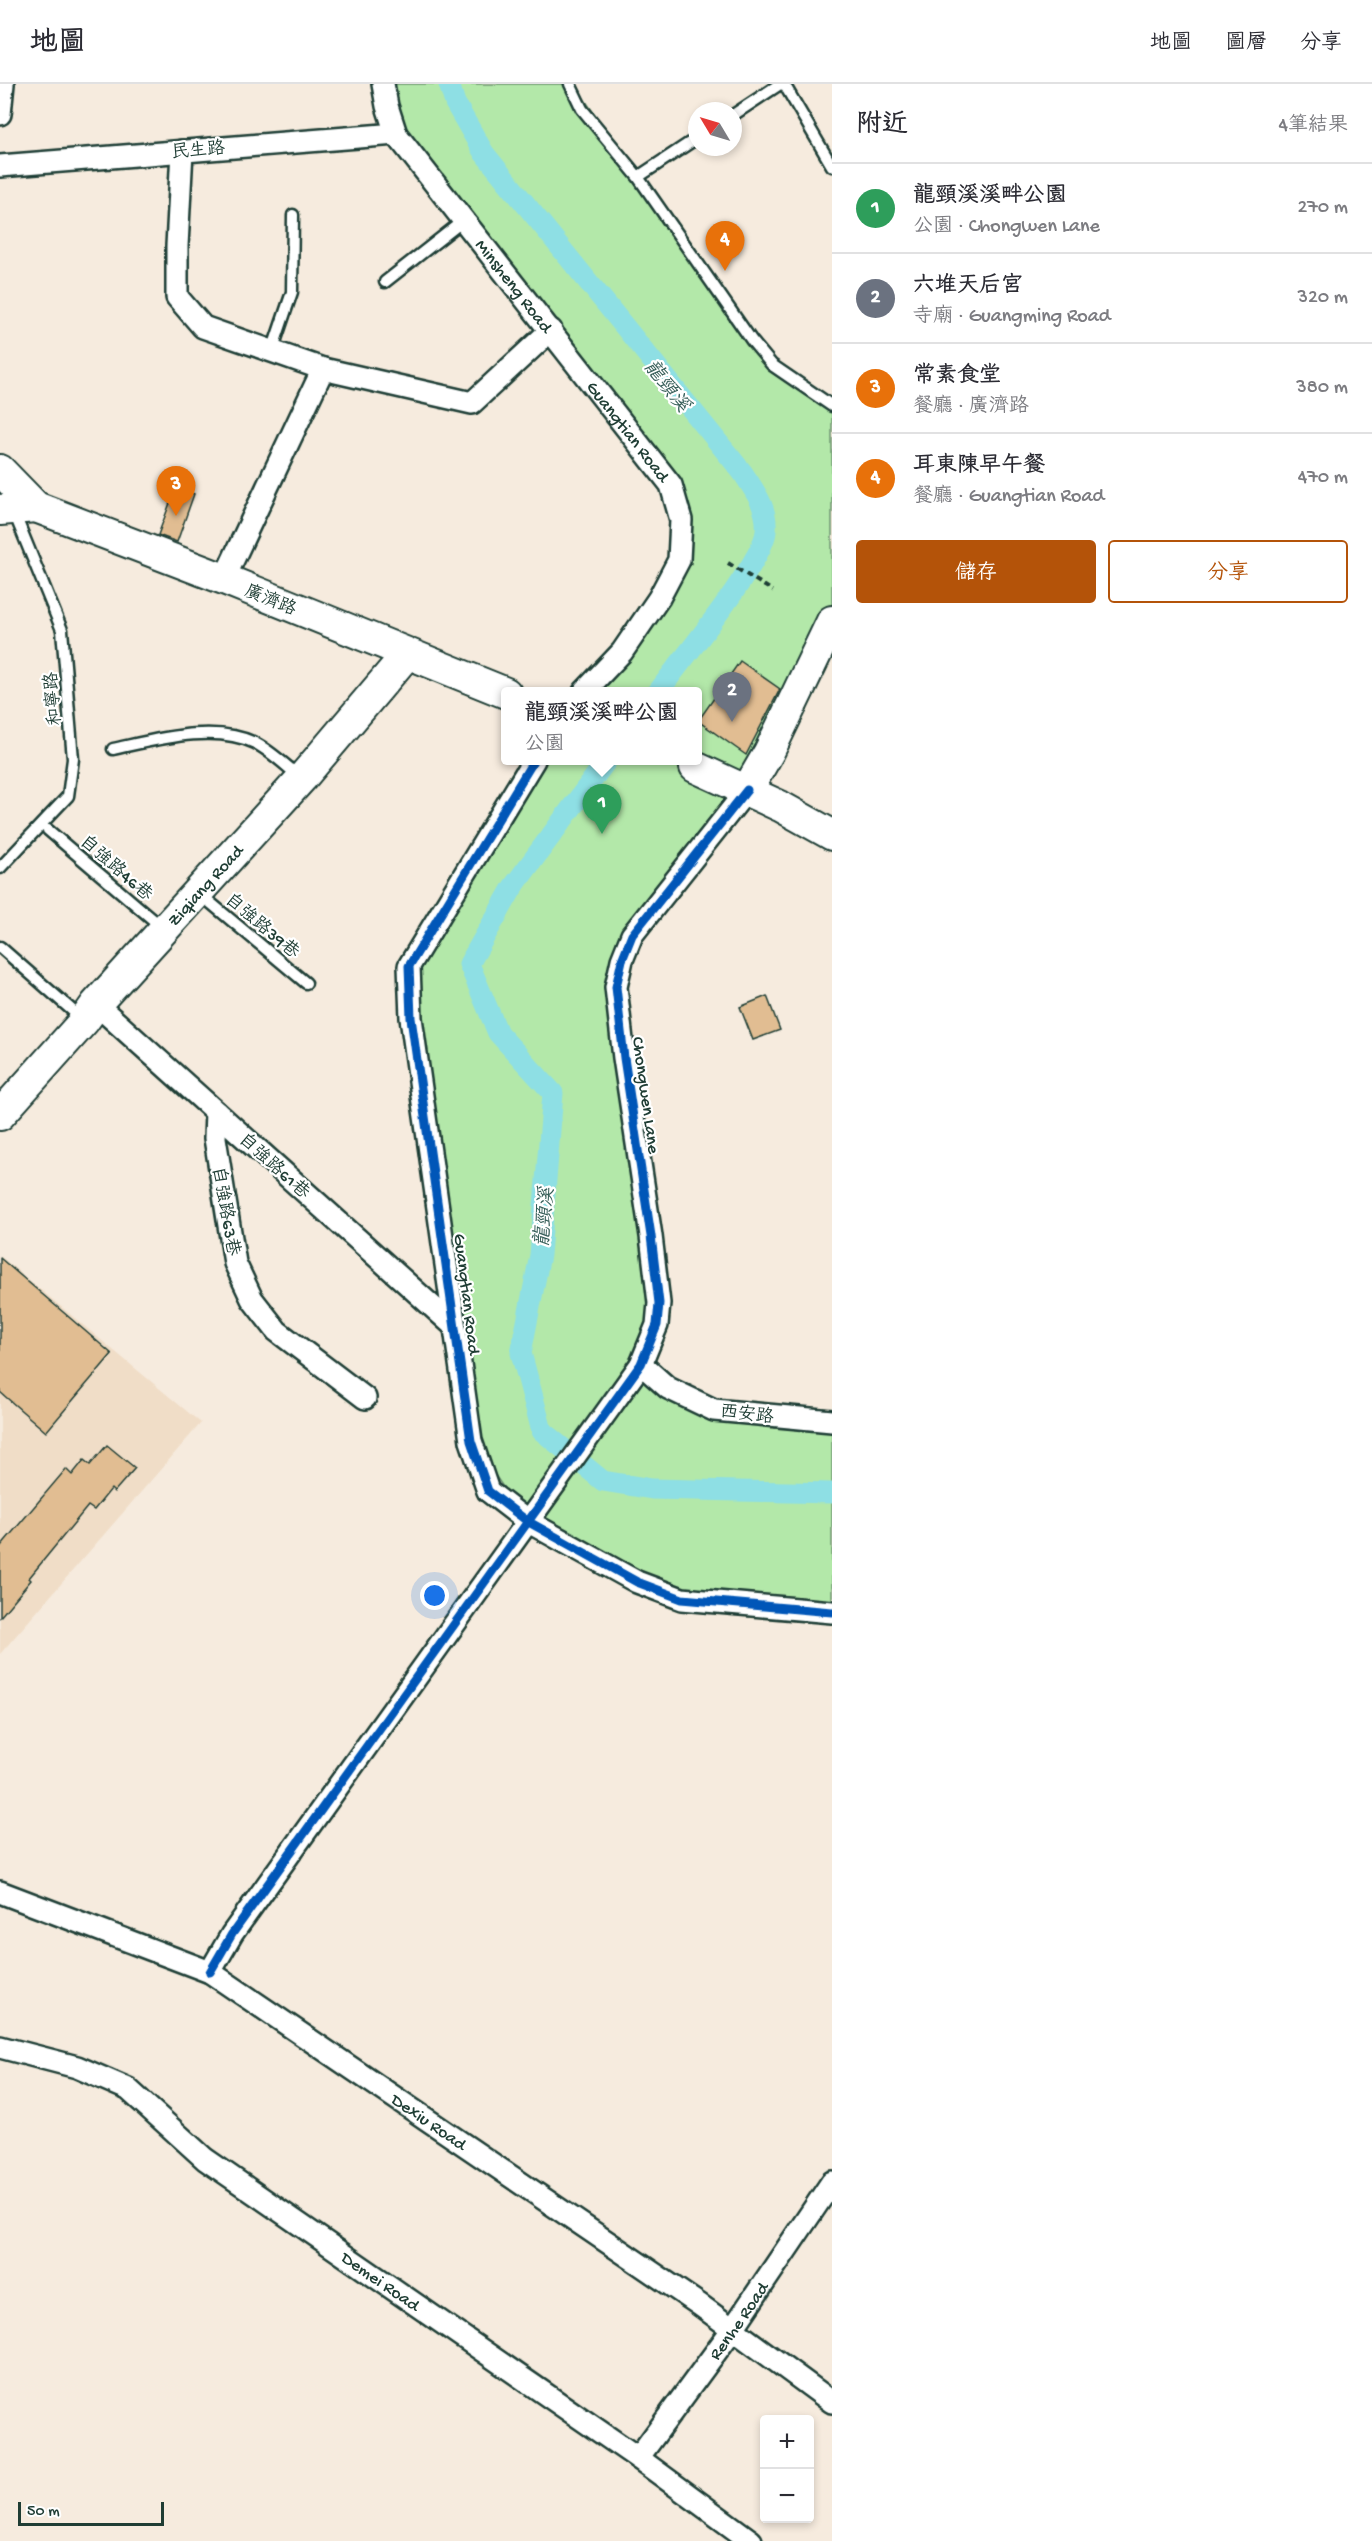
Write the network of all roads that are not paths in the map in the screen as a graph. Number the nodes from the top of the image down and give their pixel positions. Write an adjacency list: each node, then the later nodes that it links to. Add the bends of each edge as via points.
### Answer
1 (3, 84): 6 (street)
2 (383, 84): 7 (street, Minsheng Road)
3 (570, 84): 12 (lane, via 582,108)
4 (782, 84): 5 (lane); 11 (lane)
5 (742, 109)
6 (0, 114)
7 (396, 134): 9 (street, 民生路); 14 (street, Minsheng Road)
8 (688, 144): 12 (lane)
9 (182, 150): 10 (street, 民生路); 17 (street, Minsheng Road, via 177,297 203,327)
10 (0, 166)
11 (832, 166)
12 (638, 177): 19 (lane, via 772,365)
13 (293, 215): 17 (lane, via 292,292)
14 (464, 220): 15 (lane); 16 (street, Minsheng Road)
15 (385, 282)
16 (551, 330): 18 (street, Minsheng Road, via 472,403); 25 (street, Guangtian Road, via 671,485 681,520 679,560 659,598 622,652)
17 (272, 351): 18 (street, Minsheng Road)
18 (323, 369): 22 (street)
19 (832, 406)
20 (0, 470): 21 (main road)
21 (16, 508): 22 (main road, 廣濟路); 34 (lane, 和寧路, via 62,630 74,759 68,796)
22 (224, 579): 24 (main road, 廣濟路)
23 (832, 621): 31 (main road)
24 (407, 654): 26 (main road, 廣濟路); 30 (main road, Ziqiang Road)
25 (589, 687)
26 (501, 691)
27 (113, 749): 30 (lane, via 169,737 225,734 255,743)
28 (531, 765): 42 (street, Guangtian Road, via 410,966 411,1018)
29 (695, 766): 31 (main road)
30 (302, 778): 35 (main road, Ziqiang Road)
31 (747, 790): 33 (main road); 43 (street, Chongwen Lane, via 632,935 616,987 659,1303 657,1325)
32 (48, 830): 36 (lane, 自強路46巷)
33 (832, 835)
34 (0, 868)
35 (198, 892): 36 (main road, Ziqiang Road); 38 (lane, 自強路39巷)
36 (164, 929): 39 (main road, Ziqiang Road)
37 (0, 947): 39 (lane)
38 (306, 983)
39 (90, 1012): 40 (street, 自強路61巷); 41 (main road, Ziqiang Road)
40 (216, 1112): 42 (street, 自強路61巷); 44 (street, 自強路63巷, via 215,1137 236,1263 252,1299 277,1331)
41 (0, 1115)
42 (454, 1326): 46 (street, Guangtian Road, via 471,1440 488,1491)
43 (641, 1364): 45 (street, 西安路, via 668,1388 714,1410); 46 (street, Chongwen Lane)
44 (365, 1398)
45 (832, 1421)
46 (527, 1521): 47 (street, Guangtian Road, via 637,1582 682,1599); 49 (street, Chongwen Lane, via 232,1934)
47 (832, 1612)
48 (0, 1892): 49 (street, Dexiu Road)
49 (210, 1972): 52 (street, Dexiu Road)
50 (0, 2047): 54 (street, Demei Road, via 76,2067 128,2089 205,2159)
51 (832, 2182): 52 (street, Renhe Road)
52 (732, 2330): 53 (street, Dexiu Road); 54 (street, Renhe Road)
53 (832, 2402)
54 (638, 2458): 55 (street, Demei Road)
55 (751, 2541)

